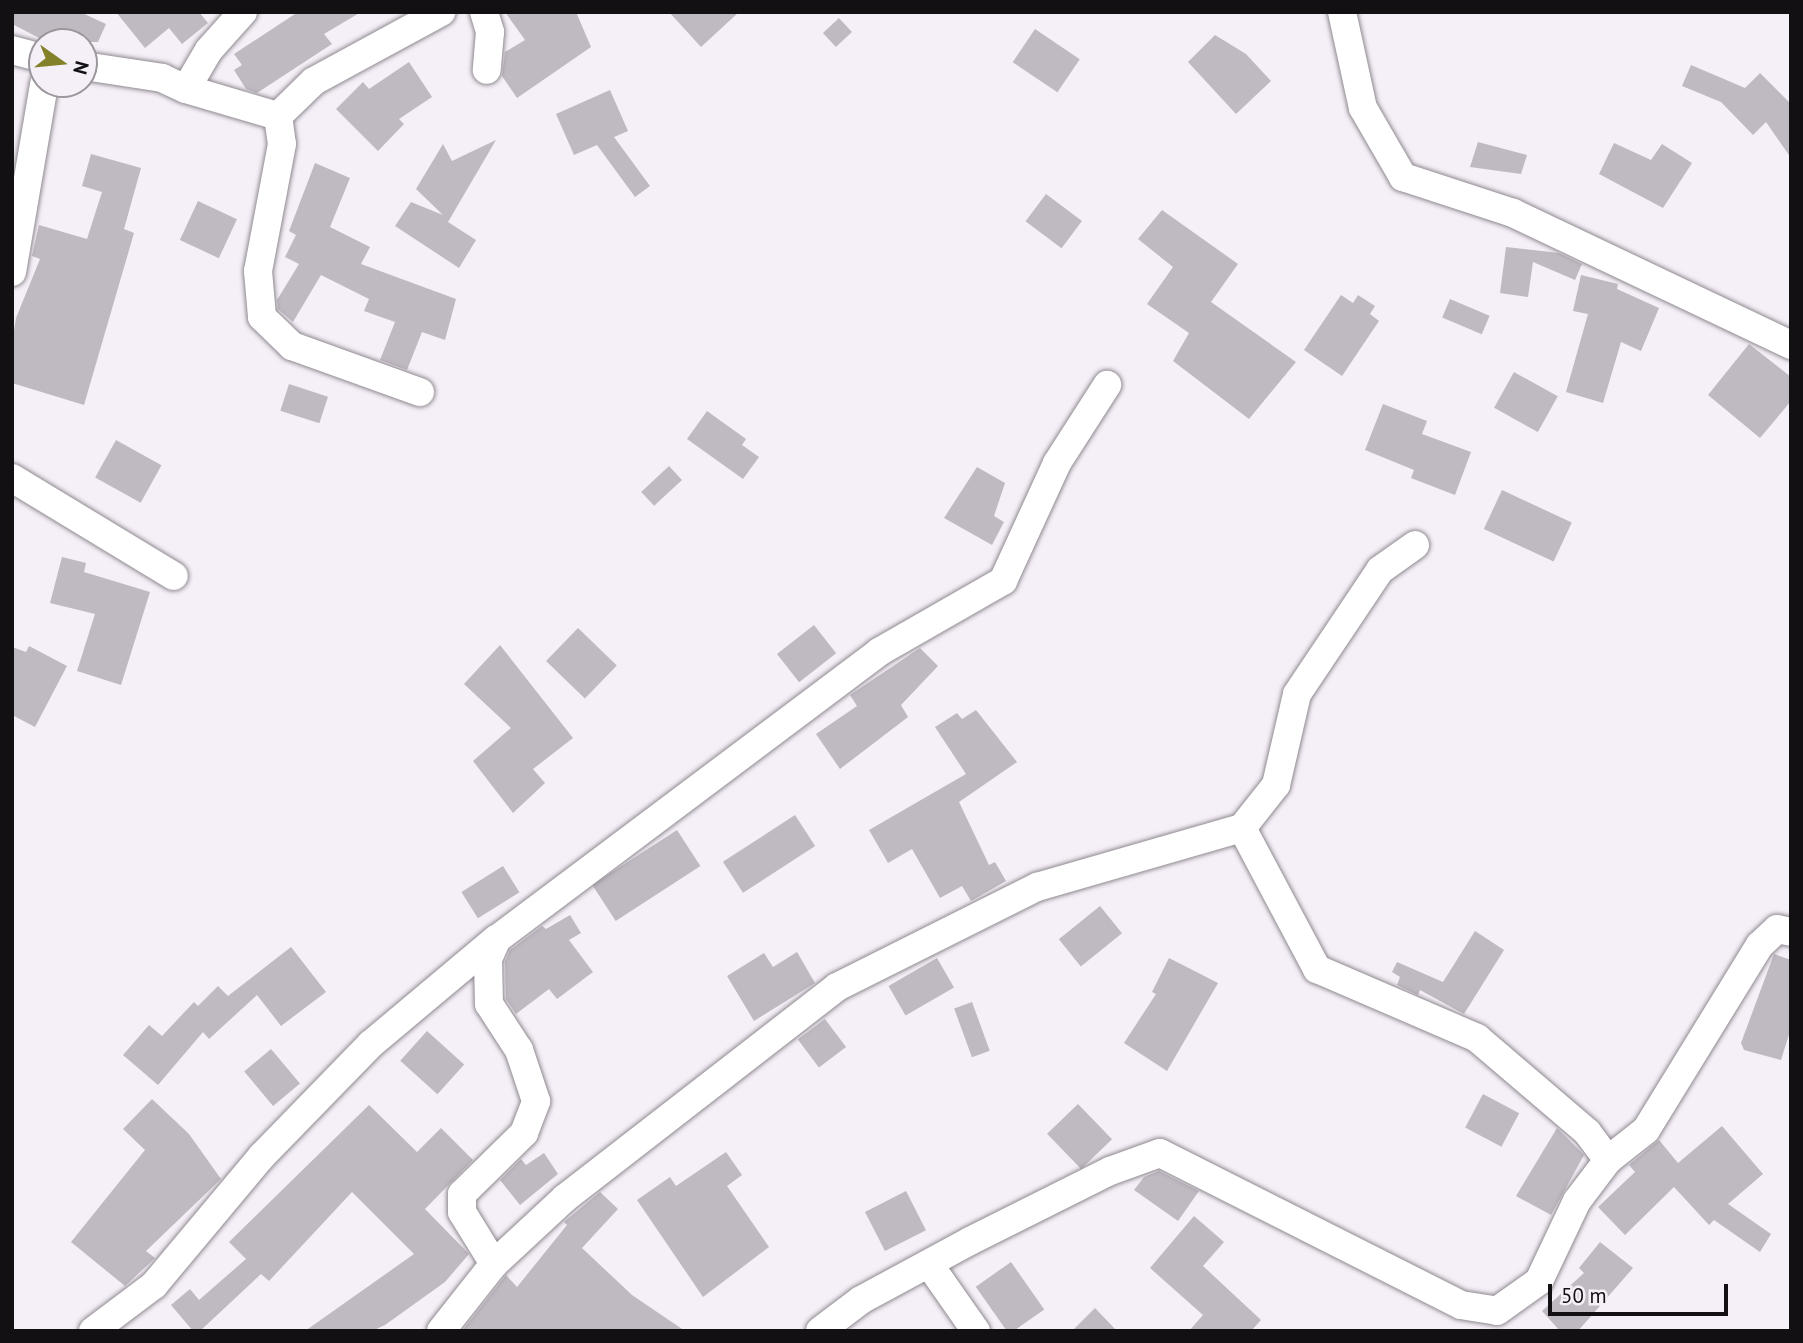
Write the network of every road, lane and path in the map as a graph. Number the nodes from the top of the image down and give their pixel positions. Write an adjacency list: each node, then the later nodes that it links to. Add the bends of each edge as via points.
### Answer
1 (243, 12): 7 (street, via 209,50)
2 (441, 12): 9 (street, via 314,81)
3 (484, 12): 6 (street, via 490,32)
4 (1342, 12): 11 (street, via 1363,108 1403,177 1513,213)
5 (98, 68): 7 (street, via 162,78)
6 (488, 69)
7 (186, 89): 9 (street)
8 (42, 98): 10 (street)
9 (278, 116): 13 (street, via 282,144 258,271 262,317 292,346)
10 (12, 272)
11 (1791, 345)
12 (1107, 385): 19 (street, via 1057,463 1003,582 879,652)
13 (420, 392)
14 (12, 478): 16 (street)
15 (1415, 545): 17 (street, via 1380,570 1304,683 1276,785)
16 (174, 576)
17 (1242, 828): 20 (street, via 1317,969 1477,1038 1587,1132); 21 (street, via 1037,887 837,987 565,1198)
18 (1791, 932): 20 (street, via 1777,929 1760,945 1646,1130)
19 (497, 939): 21 (street, via 488,959 489,1004 519,1050 536,1101 524,1133 462,1194 462,1212); 24 (street, via 371,1044 262,1156 153,1285)
20 (1608, 1160): 23 (street, via 1577,1201 1539,1282)
21 (494, 1264): 25 (street)
22 (929, 1264): 23 (street, via 1110,1171 1160,1153); 26 (street, via 861,1300); 27 (street)
23 (1495, 1321)
24 (93, 1331)
25 (441, 1331)
26 (821, 1331)
27 (976, 1331)

